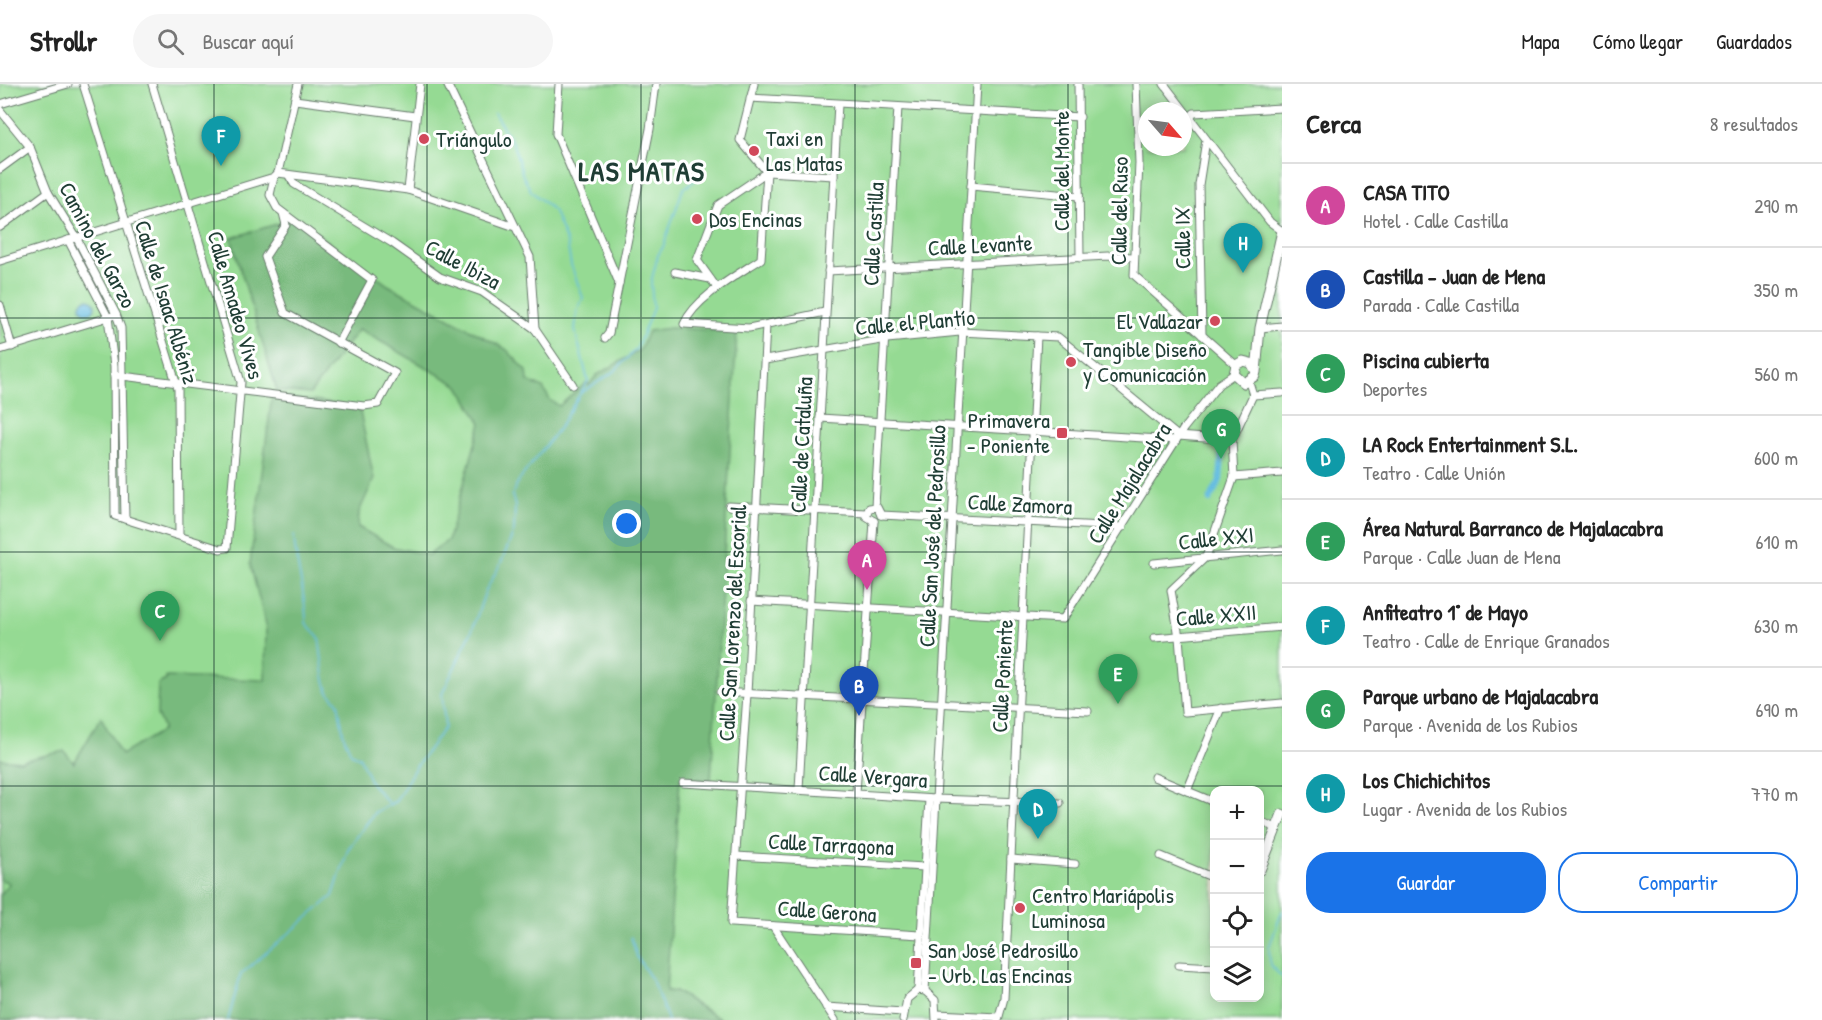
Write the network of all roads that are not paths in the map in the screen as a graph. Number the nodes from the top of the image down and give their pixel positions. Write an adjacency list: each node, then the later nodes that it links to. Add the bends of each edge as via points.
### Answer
1 (68, 84): 17 (street)
2 (83, 84): 40 (street, Calle de Isaac Albéniz)
3 (152, 84): 38 (street, Calle Amadeo Vives)
4 (298, 84): 15 (street)
5 (420, 84): 24 (street)
6 (447, 84): 42 (street)
7 (560, 84): 55 (street, via 555,130)
8 (656, 84): 55 (street)
9 (754, 84): 14 (street)
10 (977, 84): 22 (street, Calle San José del Pedrosillo)
11 (1078, 84): 25 (street, Calle del Monte)
12 (1136, 84): 47 (street, Calle del Ruso, via 1139,163)
13 (1164, 84): 16 (street)
14 (750, 98): 18 (street); 30 (street, via 740,140)
15 (295, 99): 24 (street); 31 (street)
16 (1178, 102)
17 (0, 104)
18 (838, 104): 19 (street); 33 (street, Calle de Cataluña)
19 (898, 107): 22 (street); 51 (street, Calle Castilla)
20 (1282, 108): 23 (street)
21 (0, 110): 28 (street, Camino del Garzo)
22 (976, 111): 25 (street); 34 (street, Calle San José del Pedrosillo)
23 (1192, 115)
24 (416, 116): 35 (street)
25 (1080, 117): 37 (street, Calle del Monte)
26 (1192, 121): 27 (street)
27 (1206, 140): 43 (street, via 1270,222); 66 (street, Calle IX, via 1199,185)
28 (30, 147): 29 (street); 36 (street, Camino del Garzo)
29 (0, 169)
30 (767, 172): 33 (street); 54 (street, via 718,206 697,260); 56 (street, via 761,259)
31 (276, 175): 32 (street); 38 (street); 39 (street, via 270,195)
32 (289, 176): 35 (street); 63 (street, Calle Ibiza, via 294,184 440,277 482,292)
33 (834, 176): 52 (street, Calle de Cataluña)
34 (971, 186): 37 (street); 50 (street, Calle San José del Pedrosillo)
35 (408, 190): 42 (street)
36 (48, 192): 41 (street); 44 (street, Camino del Garzo)
37 (1079, 195): 48 (street, Calle del Monte)
38 (188, 203): 40 (street); 83 (street, Calle Amadeo Vives)
39 (283, 213): 70 (street, via 286,225 265,257 285,313); 70 (street, via 372,280)
40 (125, 222): 44 (street); 80 (street, Calle de Isaac Albéniz)
41 (0, 226)
42 (515, 227): 63 (street, via 530,256)
43 (1282, 231): 46 (street)
44 (76, 237): 45 (street); 59 (street, Camino del Garzo)
45 (68, 240): 49 (street); 60 (street, Camino del Garzo)
46 (1280, 250): 65 (street)
47 (1134, 257): 48 (street, Calle Levante); 66 (street, Calle del Ruso, via 1134,274)
48 (1080, 258): 50 (street, Calle Levante)
49 (0, 261)
50 (966, 264): 51 (street, Calle Levante); 64 (street, Calle San José del Pedrosillo)
51 (888, 268): 52 (street, Calle Levante); 69 (street, Calle Castilla)
52 (828, 271): 58 (street, Calle de Cataluña)
53 (675, 272): 54 (street)
54 (710, 279): 56 (street)
55 (619, 283): 68 (street)
56 (717, 288): 61 (street, via 684,324 749,328)
57 (0, 305): 71 (street)
58 (825, 312): 61 (street); 73 (street, Calle de Cataluña)
59 (116, 314): 60 (street); 79 (street, Camino del Garzo, via 121,328)
60 (108, 317): 71 (street); 78 (street, Camino del Garzo)
61 (766, 325): 74 (street, Calle San Lorenzo del Escorial)
62 (1282, 326): 65 (street)
63 (535, 329): 82 (street, Calle Ibiza)
64 (962, 332): 67 (street, Calle el Plantío); 69 (street, Calle el Plantío); 88 (street, Calle San José del Pedrosillo)
65 (1260, 333): 75 (street); 77 (street)
66 (1203, 335): 76 (street, Calle del Ruso)
67 (1037, 336): 89 (street, Calle Poniente); 90 (street, Calle el Plantío, via 1058,337)
68 (605, 338)
69 (885, 340): 73 (street, Calle el Plantío); 87 (street, Calle Castilla)
70 (338, 343): 83 (street, via 395,373 381,401 374,406)
71 (12, 347): 72 (street)
72 (0, 350)
73 (824, 351): 74 (street, Calle el Plantío); 86 (street, Calle de Cataluña)
74 (765, 360): 96 (street, Calle San Lorenzo del Escorial)
75 (1248, 361): 76 (street); 77 (street)
76 (1235, 370): 81 (street, via 1240,382); 90 (street, Calle Majalacabra, via 1219,384)
77 (1256, 372): 81 (street)
78 (114, 375): 79 (street); 100 (street, Camino del Garzo, via 115,516)
79 (123, 375): 80 (street); 100 (street, Camino del Garzo)
80 (175, 382): 83 (street); 105 (street, Calle de Isaac Albéniz)
81 (1249, 382): 85 (street)
82 (573, 385)
83 (242, 390): 105 (street, Calle Amadeo Vives, via 227,548)
84 (1282, 393): 85 (street)
85 (1252, 395): 91 (street)
86 (820, 418): 87 (street); 97 (street, Calle de Cataluña)
87 (879, 421): 88 (street); 95 (street, Calle Castilla)
88 (957, 426): 89 (street); 101 (street, Calle San José del Pedrosillo)
89 (1033, 430): 90 (street); 103 (street, Calle Poniente)
90 (1177, 438): 91 (street); 104 (street, Calle Majalacabra)
91 (1232, 440): 93 (street)
92 (1282, 472): 93 (street)
93 (1234, 477): 107 (street)
94 (729, 506): 96 (street)
95 (874, 506): 98 (street); 99 (street)
96 (755, 508): 97 (street); 109 (street, Calle San Lorenzo del Escorial)
97 (815, 511): 98 (street); 110 (street, Calle de Cataluña)
98 (866, 513): 102 (street)
99 (880, 515): 101 (street, Calle Zamora); 102 (street)
100 (125, 519): 105 (street)
101 (952, 519): 103 (street, Calle Zamora); 112 (street, Calle San José del Pedrosillo)
102 (874, 521): 111 (street)
103 (1029, 523): 104 (street, Calle Zamora); 113 (street, Calle Poniente)
104 (1123, 527): 113 (street, Calle Majalacabra, via 1063,619)
105 (179, 535)
106 (1282, 550): 107 (street, Calle XXI)
107 (1206, 557): 108 (street, Calle XXI); 115 (street, via 1171,590)
108 (1154, 563)
109 (751, 601): 110 (street); 118 (street, Calle San Lorenzo del Escorial)
110 (809, 603): 111 (street); 119 (street, Calle de Cataluña)
111 (868, 607): 112 (street); 120 (street)
112 (946, 612): 113 (street); 122 (street, Calle San José del Pedrosillo)
113 (1023, 616): 123 (street, Calle Poniente)
114 (1282, 627): 115 (street, Calle XXII)
115 (1179, 637): 116 (street, Calle XXII); 124 (street, via 1185,712)
116 (1154, 638)
117 (720, 692): 118 (street)
118 (747, 693): 119 (street); 128 (street, Calle San Lorenzo del Escorial)
119 (805, 696): 120 (street); 129 (street, Calle de Cataluña)
120 (862, 700): 122 (street); 131 (street)
121 (1282, 703): 124 (street)
122 (941, 705): 123 (street); 132 (street, Calle San José del Pedrosillo)
123 (1018, 708): 125 (street); 134 (street, Calle Poniente)
124 (1221, 708): 130 (street)
125 (1088, 711)
126 (1154, 777): 130 (street)
127 (683, 783): 128 (street, Calle Vergara)
128 (741, 787): 129 (street, Calle Vergara); 139 (street, Calle San Lorenzo del Escorial)
129 (799, 789): 131 (street, Calle Vergara)
130 (1187, 791): 133 (street)
131 (856, 793): 132 (street, Calle Vergara)
132 (932, 799): 134 (street, Calle Vergara); 144 (street, Calle San José del Pedrosillo); 151 (street, Calle San José del Pedrosillo)
133 (1210, 800)
134 (1013, 801): 135 (street, Calle Vergara); 141 (street, Calle Poniente)
135 (1060, 803)
136 (1282, 814): 138 (street)
137 (1264, 823): 138 (street)
138 (1276, 828): 142 (street)
139 (736, 856): 144 (street, Calle Tarragona); 146 (street, Calle San Lorenzo del Escorial)
140 (1161, 856): 145 (street)
141 (1011, 859): 143 (street); 155 (street, Calle Poniente, via 1004,998)
142 (1264, 860)
143 (1075, 864)
144 (924, 867): 148 (street, Calle San José del Pedrosillo)
145 (1210, 876)
146 (731, 923): 147 (street, Calle Gerona)
147 (773, 926): 148 (street, Calle Gerona); 152 (street)
148 (920, 935): 151 (street, Calle San José del Pedrosillo)
149 (1179, 965): 150 (street)
150 (1210, 967)
151 (922, 991): 153 (street, via 909,995); 154 (street, via 935,1000)
152 (826, 1007): 153 (street); 156 (street)
153 (903, 1016)
154 (937, 1017): 155 (street)
155 (998, 1019)
156 (835, 1020)

